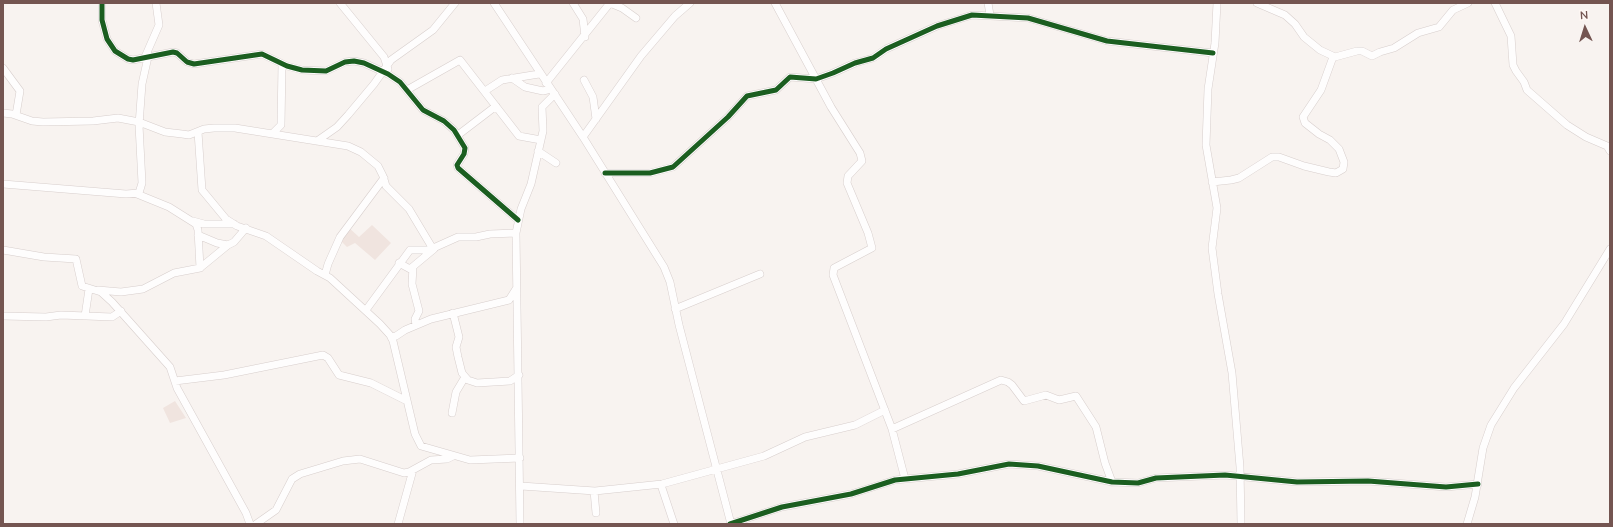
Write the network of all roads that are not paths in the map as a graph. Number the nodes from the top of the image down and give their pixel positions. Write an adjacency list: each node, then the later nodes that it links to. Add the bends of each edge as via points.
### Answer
1 (102, 3): 19 (street, via 104,32 116,51 128,59)
2 (156, 3): 19 (street, via 159,25)
3 (340, 3): 23 (street, via 384,57)
4 (455, 3): 23 (street, via 433,30 395,56)
5 (494, 3): 24 (street)
6 (573, 3): 17 (street, via 583,18)
7 (610, 3): 16 (street); 17 (street)
8 (690, 3): 35 (street, via 675,16 641,56)
9 (775, 3): 26 (street)
10 (988, 3): 15 (street)
11 (1217, 3): 18 (street)
12 (1257, 3): 20 (street, via 1285,15 1304,38)
13 (1468, 3): 20 (street, via 1453,10 1439,27 1418,33 1394,48 1372,56 1356,51)
14 (1495, 3): 44 (street, via 1511,36 1513,65 1527,90 1567,125 1607,146)
15 (990, 15): 18 (street, via 1028,18 1107,41); 26 (street, via 972,15 950,21 899,43 873,58)
16 (636, 18)
17 (584, 37): 28 (street)
18 (1213, 53): 48 (street, via 1206,122 1206,145)
19 (147, 57): 21 (street, via 173,52 194,64 262,54); 36 (street)
20 (1333, 57): 48 (street, via 1321,90 1303,117 1309,126 1339,149 1344,162 1341,172 1329,172 1272,157 1239,178)
21 (282, 64): 23 (street, via 302,70 326,71 345,62 354,61); 38 (street, via 281,125)
22 (3, 68): 34 (street, via 20,91)
23 (386, 70): 29 (street); 42 (street, via 337,127)
24 (539, 74): 25 (street); 28 (street)
25 (512, 78): 30 (street, via 502,80); 31 (street, via 525,87)
26 (816, 79): 46 (street, via 790,77 776,90 747,96 673,167 650,173); 84 (street, via 860,153 862,161 848,176 847,183 872,248 834,268 833,275)
27 (584, 80): 35 (street, via 593,97)
28 (546, 83): 31 (street)
29 (407, 90): 30 (street, via 458,60 462,61); 39 (street, via 423,110 448,124)
30 (485, 91): 32 (street)
31 (553, 92): 40 (street); 41 (street, via 542,108)
32 (496, 106): 39 (street); 41 (street, via 519,136)
33 (3, 114): 34 (street)
34 (16, 115): 36 (street, via 37,122 118,118)
35 (596, 119): 40 (street)
36 (139, 122): 37 (street, via 173,134 190,135); 50 (street, via 142,183)
37 (198, 132): 38 (street, via 214,128); 53 (street, via 202,190)
38 (273, 133): 42 (street)
39 (458, 135): 51 (street, via 465,150 457,165 458,168)
40 (583, 137): 46 (street)
41 (541, 140): 43 (street)
42 (317, 141): 47 (street, via 340,144 361,152 378,166)
43 (538, 151): 45 (street); 51 (street, via 531,184)
44 (1610, 151)
45 (556, 163)
46 (605, 173): 70 (street, via 664,267 670,282)
47 (384, 178): 58 (street, via 386,186 409,209); 65 (street, via 342,234)
48 (1212, 182): 91 (street, via 1217,208 1212,248 1214,271 1232,373)
49 (3, 184): 50 (street)
50 (137, 194): 52 (street, via 169,207)
51 (518, 220): 55 (street)
52 (192, 221): 53 (street, via 204,224); 56 (street, via 197,226)
53 (234, 224): 54 (street)
54 (246, 228): 57 (street); 65 (street, via 266,236)
55 (516, 233): 58 (street, via 458,237); 66 (street)
56 (198, 235): 57 (street); 63 (street)
57 (228, 245): 63 (street)
58 (434, 248): 61 (street, via 410,250); 62 (street)
59 (1610, 249): 94 (street, via 1564,324 1517,383 1500,410 1486,439)
60 (3, 250): 67 (street, via 44,257 75,258 80,284)
61 (399, 263): 62 (street, via 407,268); 71 (street)
62 (413, 267): 76 (street, via 412,284 419,311 415,320)
63 (200, 268): 67 (street, via 174,273 143,289 121,292)
64 (760, 274): 70 (street)
65 (325, 275): 71 (street)
66 (516, 289): 68 (street); 69 (street)
67 (92, 290): 72 (street, via 103,293); 75 (street)
68 (508, 300): 69 (street); 73 (street)
69 (517, 305): 78 (street)
70 (675, 309): 89 (street)
71 (366, 310): 77 (street)
72 (121, 311): 75 (street, via 113,317); 81 (street, via 152,350 169,366)
73 (453, 313): 76 (street); 79 (street, via 459,337 457,350)
74 (3, 316): 75 (street)
75 (85, 316)
76 (416, 325): 77 (street)
77 (391, 337): 83 (street)
78 (519, 375): 80 (street); 82 (street)
79 (465, 377): 80 (street, via 477,383); 85 (street, via 456,392)
80 (510, 380): 82 (street)
81 (175, 382): 83 (street, via 323,355 328,358 338,375 374,384); 100 (street)
82 (519, 388): 88 (street)
83 (407, 401): 87 (street, via 419,444)
84 (885, 410): 86 (street); 89 (street, via 855,425 805,437 764,456)
85 (452, 412)
86 (892, 428): 92 (street); 93 (street, via 1001,380 1012,385 1024,401 1046,394 1059,400 1076,396 1096,427)
87 (453, 456): 88 (street, via 470,460); 90 (street, via 426,462)
88 (520, 458): 96 (street)
89 (717, 469): 95 (street); 104 (street)
90 (413, 470): 99 (street, via 399,473 365,460 352,459 300,474 292,479 276,510); 101 (street)
91 (1240, 476): 93 (street, via 1156,478 1138,483); 94 (street, via 1297,482 1368,481 1446,487); 105 (street)
92 (905, 479): 93 (street, via 958,474 1013,464 1038,466); 104 (street, via 886,482 851,494 790,505)
93 (1112, 482)
94 (1478, 484): 106 (street)
95 (661, 485): 97 (street); 103 (street)
96 (521, 486): 97 (street); 102 (street)
97 (594, 491): 98 (street)
98 (596, 513)
99 (260, 523)
100 (250, 524)
101 (398, 524)
102 (520, 524)
103 (674, 524)
104 (731, 524)
105 (1241, 524)
106 (1467, 524)

